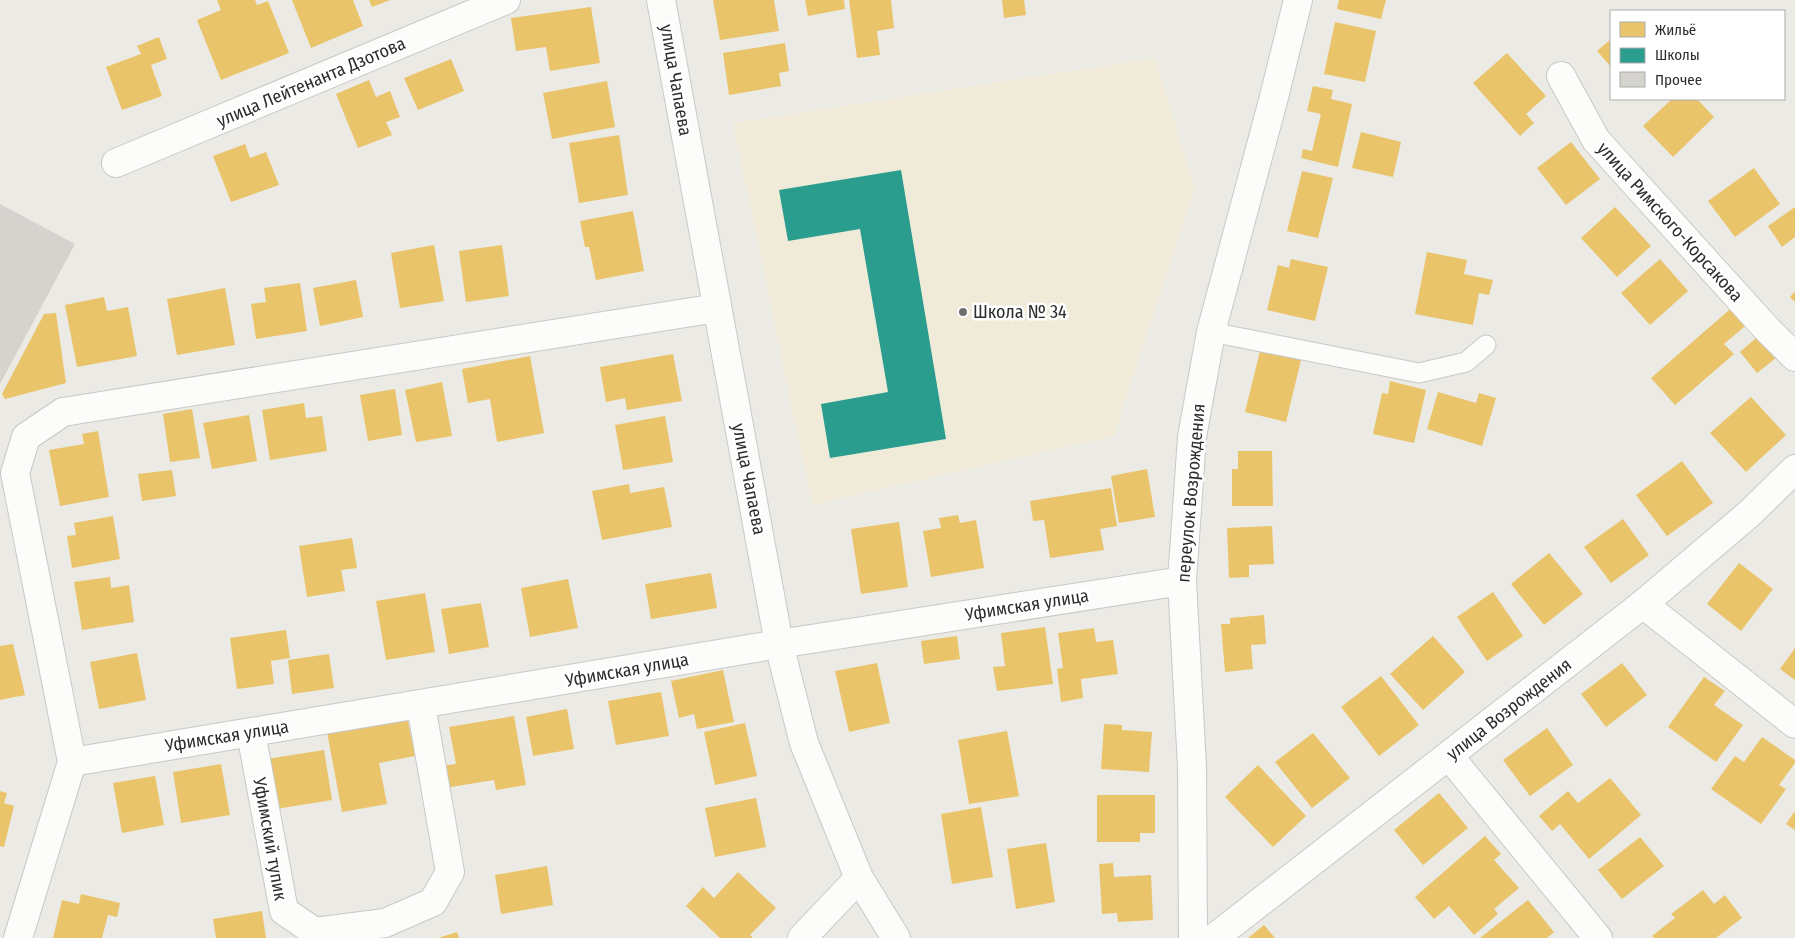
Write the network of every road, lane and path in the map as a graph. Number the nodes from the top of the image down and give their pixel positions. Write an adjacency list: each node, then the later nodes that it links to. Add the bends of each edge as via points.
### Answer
1 (506, 0): 5 (street, улица Лейтенанта Дзотова)
2 (661, 0): 6 (street, улица Чапаева)
3 (1298, 0): 7 (street, переулок Возрождения)
4 (1561, 76): 9 (street, улица Римского-Корсакова, via 1596,140)
5 (116, 163)
6 (717, 308): 13 (street, улица Чапаева); 18 (street, via 62,412 26,437 15,473)
7 (1211, 332): 8 (lane, via 1419,373 1466,362); 11 (street, переулок Возрождения, via 1192,438)
8 (1486, 344)
9 (1795, 357)
10 (1795, 468): 12 (street, улица Возрождения, via 1750,513)
11 (1182, 581): 13 (street, Уфимская улица); 23 (street, переулок Возрождения, via 1192,767)
12 (1643, 604): 15 (street); 17 (street, улица Возрождения)
13 (779, 644): 14 (street, Уфимская улица); 19 (street, улица Чапаева, via 804,743)
14 (421, 705): 16 (street, Уфимская улица); 16 (street, Уфимский тупик, via 450,872 432,902 385,923 315,932 284,911)
15 (1795, 724)
16 (250, 732): 18 (street, Уфимская улица)
17 (1449, 756): 24 (street, улица Возрождения); 25 (street)
18 (72, 762): 20 (street)
19 (859, 878): 21 (street); 22 (street, улица Чапаева)
20 (18, 938)
21 (802, 938)
22 (896, 938)
23 (1193, 938)
24 (1214, 938)
25 (1598, 938)

